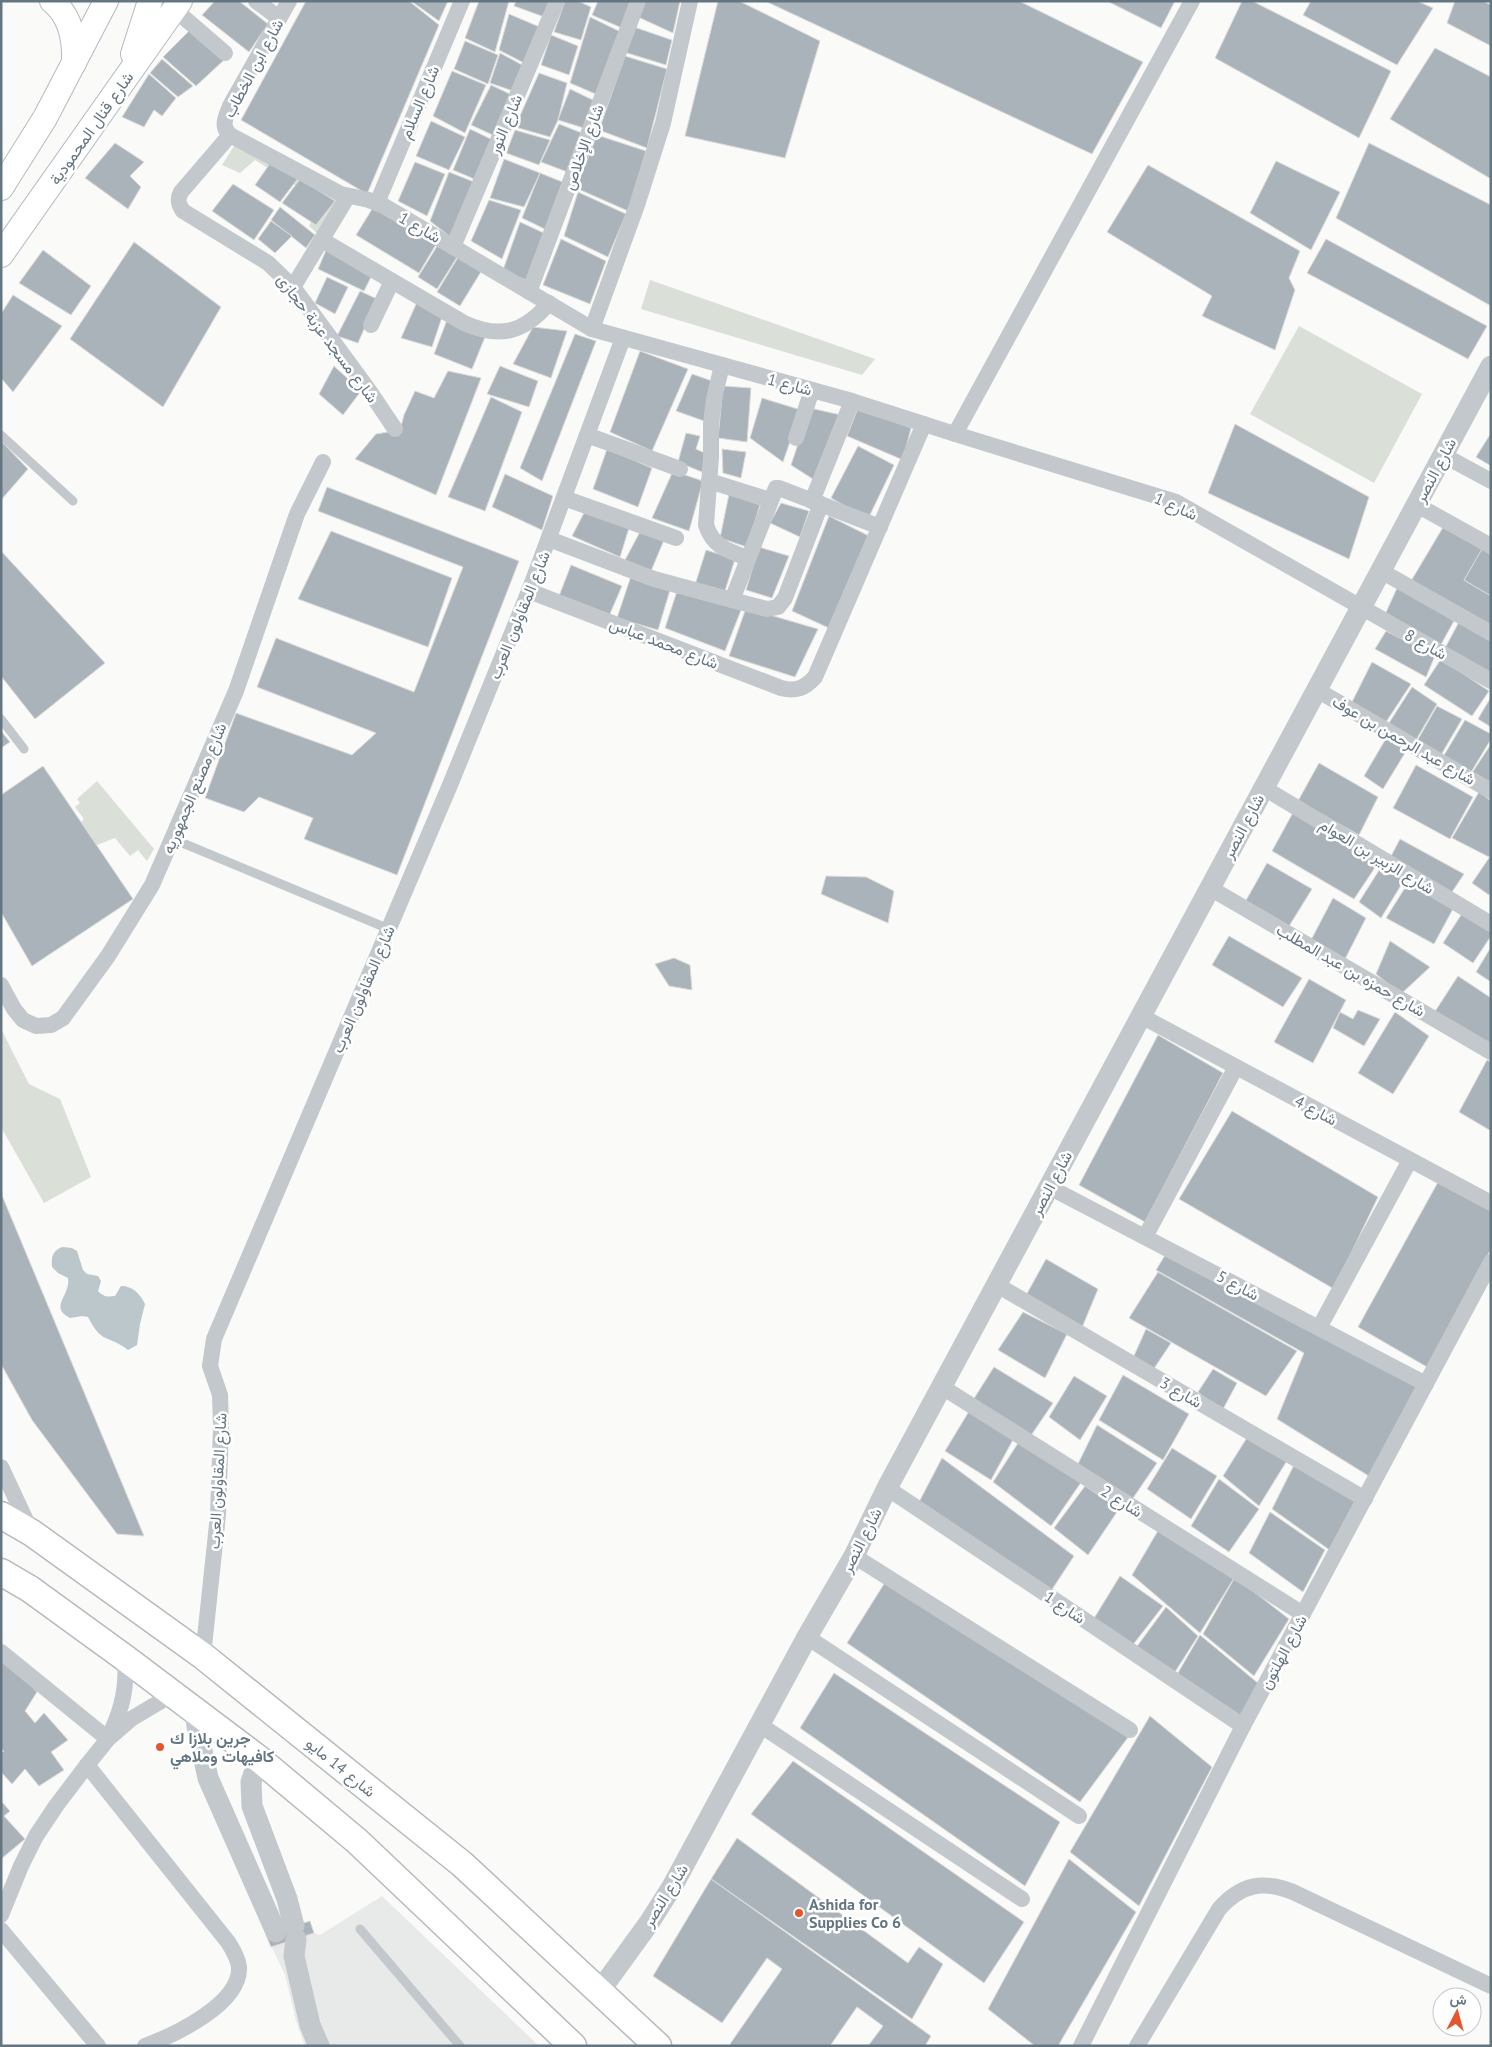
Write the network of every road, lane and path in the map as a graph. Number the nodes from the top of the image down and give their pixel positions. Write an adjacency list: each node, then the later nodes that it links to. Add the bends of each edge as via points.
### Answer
1 (52, 1): 14 (main road, via 66,17 72,32)
2 (106, 1): 14 (main road)
3 (150, 1): 15 (main road)
4 (256, 1): 12 (street)
5 (289, 1): 12 (street, شارع ابن الخطاب)
6 (462, 1): 19 (street, شارع السلام)
7 (557, 1): 21 (street, شارع النور)
8 (638, 1): 25 (street, شارع الإخلاص)
9 (690, 1): 28 (street, via 663,123)
10 (1192, 1): 36 (street)
11 (177, 5): 13 (street); 15 (main road, شارع قنال المحمودية)
12 (279, 18): 16 (street, شارع ابن الخطاب, via 225,118 224,128)
13 (224, 53)
14 (74, 63): 17 (main road, via 45,118)
15 (122, 84): 22 (main road, شارع قنال المحمودية)
16 (230, 135): 18 (street, شارع 1); 24 (street, شارع مسجد عزبة حجازى, via 180,192 180,207 268,264)
17 (1, 188)
18 (348, 196): 19 (street, شارع 1); 20 (street)
19 (377, 202): 21 (street, شارع 1)
20 (322, 240): 23 (street); 24 (street)
21 (454, 247): 25 (street, شارع 1)
22 (1, 255)
23 (392, 281): 26 (street, via 479,330 510,331 538,316); 27 (street)
24 (293, 287): 35 (street, شارع مسجد عزبة حجازى)
25 (529, 292): 26 (street, شارع 1)
26 (549, 304): 28 (street, شارع 1)
27 (371, 325)
28 (592, 329): 29 (street, شارع 1)
29 (622, 338): 30 (street, شارع 1); 38 (street, شارع المقاولون العرب)
30 (722, 365): 32 (street, شارع 1); 43 (street, via 713,407)
31 (1491, 366): 40 (street, شارع النصر)
32 (812, 390): 33 (street, شارع 1); 39 (street)
33 (852, 400): 34 (street, شارع 1); 48 (street)
34 (924, 424): 36 (street, شارع 1); 50 (street)
35 (395, 429)
36 (954, 434): 58 (street, شارع 1, via 1176,502)
37 (1, 435): 47 (lane)
38 (587, 435): 42 (street); 45 (street, شارع المقاولون العرب)
39 (796, 438)
40 (1444, 455): 44 (street); 49 (street, شارع النصر)
41 (323, 462): 66 (street, شارع مصنع الجمهوريه, via 297,514 236,691)
42 (680, 469)
43 (709, 481): 46 (street); 54 (street, via 705,515 709,535 724,550)
44 (1491, 481)
45 (564, 498): 51 (street); 52 (street, شارع المقاولون العرب)
46 (770, 500): 48 (street, via 774,489 778,488); 54 (street)
47 (73, 501)
48 (816, 503): 50 (street); 57 (street, via 782,604 772,609)
49 (1416, 505): 53 (street); 55 (street, شارع النصر)
50 (880, 527): 56 (street, شارع محمد عباس, via 815,677 799,689 781,688)
51 (676, 538)
52 (549, 539): 56 (street, شارع المقاولون العرب); 57 (street, via 654,579)
53 (1491, 546)
54 (748, 558): 57 (street)
55 (1381, 571): 58 (street, شارع النصر); 59 (street)
56 (529, 591): 69 (street, شارع المقاولون العرب)
57 (732, 600)
58 (1361, 608): 60 (street, شارع 8); 61 (street, شارع النصر)
59 (1491, 633)
60 (1491, 681)
61 (1317, 690): 64 (street, شارع النصر); 65 (street, شارع عبد الرحمن بن عوف)
62 (1, 720): 63 (lane)
63 (24, 750)
64 (1264, 788): 67 (street, شارع النصر); 68 (street, شارع الزبير بن العوام)
65 (1491, 790)
66 (173, 839): 69 (lane); 70 (street, شارع مصنع الجمهوريه, via 152,885 108,956 63,1018 50,1025 36,1026 23,1020)
67 (1210, 888): 71 (street, شارع النصر); 72 (street, شارع حمزه بن عبد المطلب)
68 (1491, 924)
69 (389, 929): 93 (street, شارع المقاولون العرب, via 211,1348 210,1366 220,1395 222,1426 218,1515)
70 (1, 985)
71 (1141, 1016): 73 (street, شارع 4); 75 (street, شارع النصر)
72 (1491, 1052)
73 (1236, 1067): 74 (street, شارع 4); 77 (street)
74 (1410, 1160): 76 (street, شارع 4); 80 (street)
75 (1050, 1186): 77 (street, شارع 5); 79 (street, شارع النصر)
76 (1491, 1203)
77 (1145, 1236): 80 (street, شارع 5)
78 (1491, 1262): 81 (street, شارع الهلتون)
79 (997, 1285): 82 (street, شارع النصر); 85 (street, شارع 3)
80 (1319, 1328): 81 (street, شارع 5)
81 (1426, 1384): 85 (street, شارع الهلتون)
82 (942, 1387): 84 (street, شارع النصر); 90 (street, شارع 2)
83 (1, 1467): 87 (street)
84 (887, 1488): 88 (street, شارع النصر); 98 (street, شارع 1)
85 (1365, 1499): 90 (street, شارع الهلتون)
86 (1, 1515): 87 (main road, شارع 14 مايو)
87 (32, 1533): 93 (main road, شارع 14 مايو)
88 (854, 1556): 91 (street, شارع النصر); 99 (street)
89 (1, 1572): 94 (main road)
90 (1303, 1614): 98 (street, شارع الهلتون)
91 (807, 1637): 97 (street, شارع النصر); 103 (street)
92 (1, 1652): 100 (street)
93 (203, 1656): 110 (main road, شارع 14 مايو, via 462,1864)
94 (125, 1658): 95 (main road); 100 (street, via 124,1695 120,1714)
95 (173, 1694): 96 (main road); 100 (street, via 131,1719)
96 (195, 1711): 101 (main road); 108 (street, via 208,1778)
97 (760, 1725): 104 (street); 110 (street, شارع النصر, via 673,1885)
98 (1243, 1726): 118 (street, شارع الهلتون)
99 (1130, 1730)
100 (108, 1739): 102 (street)
101 (259, 1759): 108 (street, via 251,1782 252,1806 287,1898); 116 (main road, via 357,1842)
102 (87, 1765): 105 (street, via 36,1836); 113 (street, via 228,1942 239,1968 230,1994 221,2004)
103 (1079, 1816)
104 (1022, 1899)
105 (1, 1915)
106 (360, 1929): 111 (lane)
107 (1, 1930): 112 (street)
108 (288, 1939): 114 (street, via 310,2025)
109 (1491, 1986): 119 (street, via 1293,1892 1281,1887 1253,1886 1234,1895 1219,1909)
110 (600, 1992): 117 (main road, شارع 14 مايو)
111 (457, 2043): 115 (lane)
112 (98, 2046)
113 (144, 2046)
114 (319, 2046)
115 (446, 2046)
116 (573, 2046)
117 (658, 2046)
118 (1081, 2046)
119 (1137, 2046)

